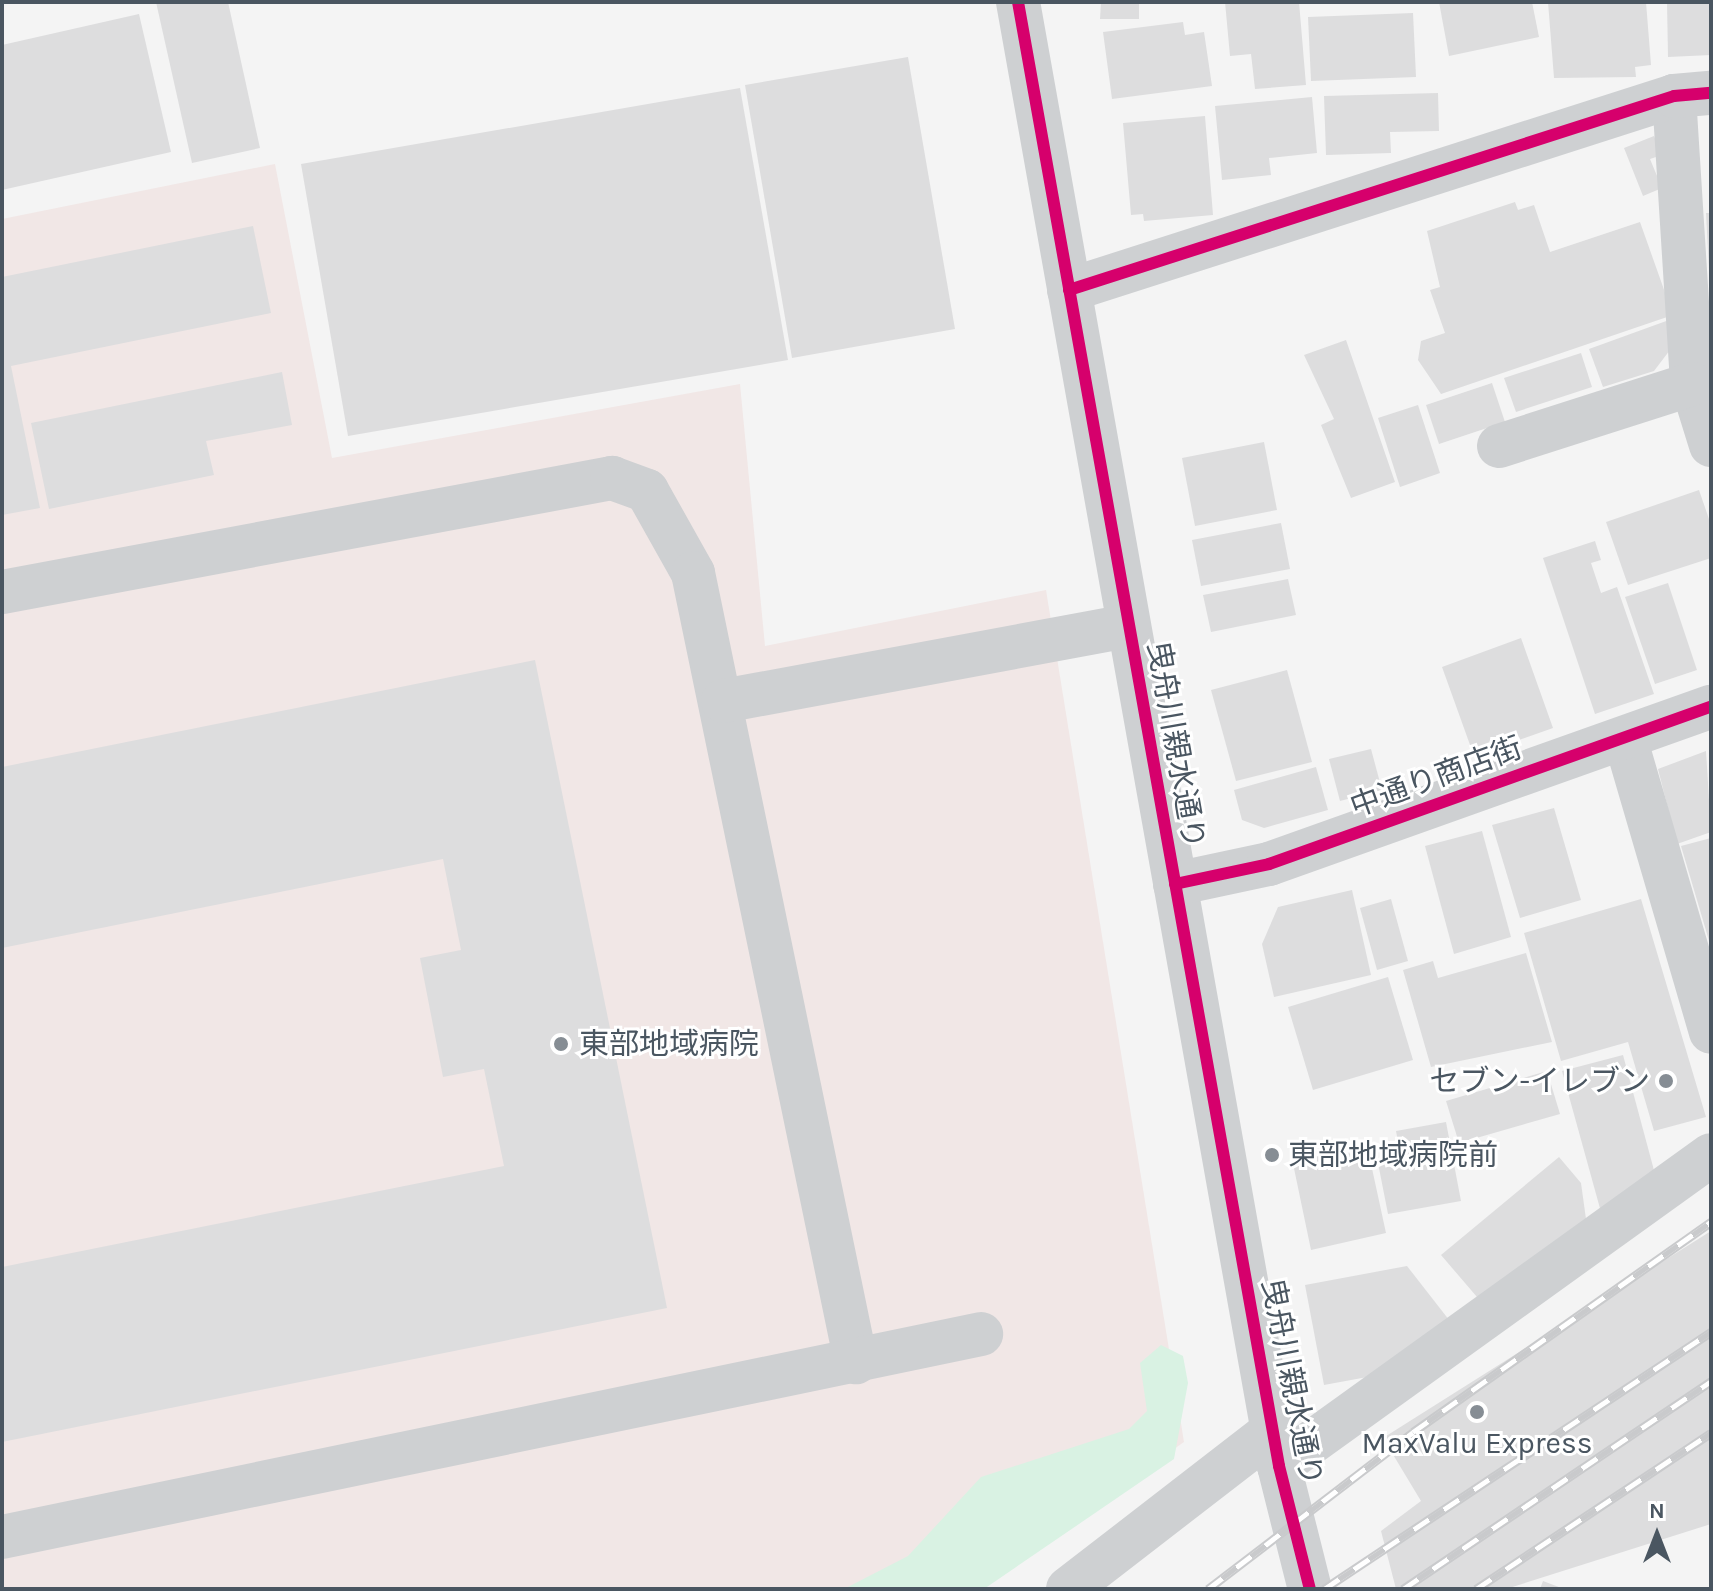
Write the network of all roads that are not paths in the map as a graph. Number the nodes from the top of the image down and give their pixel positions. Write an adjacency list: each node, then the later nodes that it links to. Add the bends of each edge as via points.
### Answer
1 (1018, 2): 3 (street, 曳舟川親水通り)
2 (1693, 95): 3 (street); 4 (street)
3 (1069, 290): 8 (street, 曳舟川親水通り)
4 (1692, 384): 5 (street); 6 (street)
5 (1711, 445)
6 (1499, 446)
7 (2, 592): 9 (street, via 612,478 647,491 672,530 693,573)
8 (1128, 626): 9 (street); 12 (street, 曳舟川親水通り)
9 (723, 701): 16 (street)
10 (1711, 707): 11 (street, 中通り商店街)
11 (1625, 738): 12 (street, 中通り商店街, via 1269,864); 13 (street)
12 (1175, 884): 17 (street, 曳舟川親水通り)
13 (1711, 1032)
14 (1711, 1155): 17 (street)
15 (981, 1334): 16 (street)
16 (856, 1362): 18 (street)
17 (1276, 1448): 19 (street); 20 (street, 曳舟川親水通り)
18 (2, 1537)
19 (1068, 1589)
20 (1310, 1589)

